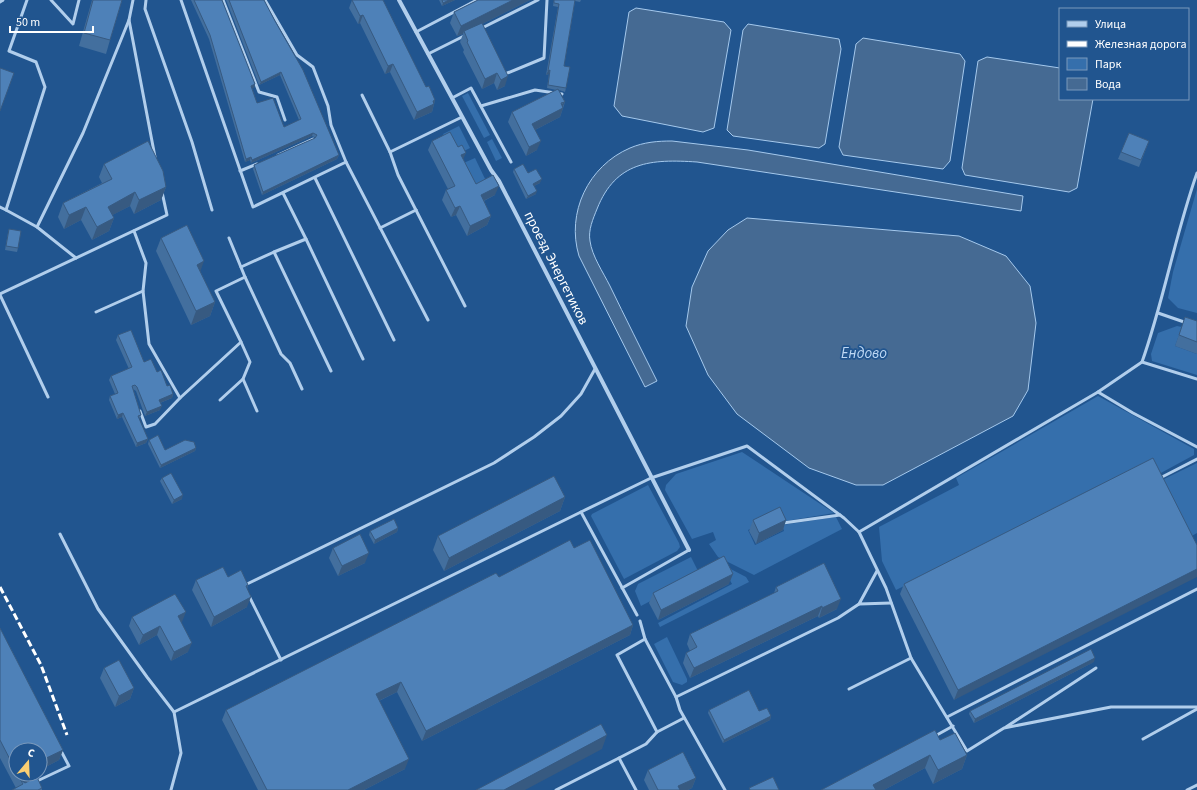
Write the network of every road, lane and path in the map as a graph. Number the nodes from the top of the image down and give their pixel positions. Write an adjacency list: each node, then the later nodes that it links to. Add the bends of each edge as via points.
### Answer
1 (4, 0): 14 (lane)
2 (27, 0): 42 (lane, via 8,51 36,62 45,87)
3 (51, 0): 4 (lane, via 73,24)
4 (80, 0)
5 (133, 0): 15 (lane)
6 (146, 0): 43 (lane, via 145,9 192,142)
7 (181, 0): 36 (lane)
8 (223, 0): 28 (lane, via 259,92 277,97)
9 (265, 0): 33 (lane, via 297,55 313,67 328,106 331,125)
10 (399, 0): 18 (street, проезд Энергетиков)
11 (477, 0): 18 (lane)
12 (538, 0): 16 (lane)
13 (546, 0): 22 (lane, via 544,58 505,75)
14 (0, 2)
15 (129, 20): 35 (lane); 45 (lane, via 83,133)
16 (484, 27): 17 (lane); 20 (lane)
17 (477, 30)
18 (416, 32): 21 (street, проезд Энергетиков)
19 (470, 34): 21 (lane)
20 (487, 34)
21 (428, 54): 25 (street, проезд Энергетиков)
22 (502, 68)
23 (562, 94): 26 (lane, via 534,90)
24 (362, 95): 30 (lane)
25 (452, 98): 26 (lane, via 471,88); 27 (street, проезд Энергетиков)
26 (481, 106): 34 (lane)
27 (462, 117): 30 (lane); 65 (street, проезд Энергетиков, via 499,181)
28 (285, 120)
29 (313, 139): 31 (lane)
30 (390, 152): 44 (lane, via 398,175)
31 (277, 155)
32 (262, 162): 36 (lane)
33 (346, 162): 38 (lane); 46 (lane)
34 (511, 162)
35 (156, 163)
36 (240, 172): 40 (lane, via 253,207)
37 (1197, 173): 58 (lane)
38 (314, 178): 40 (lane); 61 (lane)
39 (161, 185): 47 (lane, via 167,215)
40 (283, 193): 49 (lane)
41 (0, 207): 42 (lane)
42 (6, 210): 45 (lane)
43 (212, 210)
44 (416, 210): 46 (lane); 56 (lane)
45 (37, 227): 51 (lane)
46 (380, 228): 59 (lane)
47 (134, 231): 51 (lane); 54 (lane, via 146,263)
48 (230, 238): 52 (lane)
49 (306, 239): 50 (lane); 63 (lane)
50 (274, 252): 52 (lane); 66 (lane)
51 (76, 258): 55 (lane)
52 (241, 268): 53 (lane)
53 (245, 277): 62 (lane, via 216,291); 69 (lane, via 281,354 290,363)
54 (143, 291): 57 (lane); 72 (lane, via 149,344)
55 (0, 294): 71 (lane)
56 (464, 306)
57 (96, 312)
58 (1158, 313): 60 (lane); 64 (lane)
59 (428, 320)
60 (1190, 324)
61 (394, 340)
62 (241, 342): 67 (lane, via 250,362); 72 (lane)
63 (363, 359)
64 (1142, 362): 68 (lane); 70 (lane)
65 (596, 369): 79 (street, проезд Энергетиков); 95 (lane, via 581,394 561,416 494,463 244,586)
66 (331, 371)
67 (243, 379): 73 (lane); 75 (lane)
68 (1197, 379)
69 (302, 389)
70 (1098, 392): 76 (lane); 83 (lane)
71 (48, 397)
72 (180, 398): 74 (lane, via 155,424 146,427)
73 (220, 400)
74 (138, 406)
75 (257, 411)
76 (1197, 448)
77 (1197, 459): 78 (lane)
78 (1162, 477)
79 (652, 478): 80 (lane); 81 (lane, via 747,446); 85 (street, проезд Энергетиков)
80 (581, 512): 87 (lane); 95 (lane)
81 (840, 515): 82 (lane); 83 (lane)
82 (783, 523)
83 (859, 532): 86 (lane)
84 (60, 534): 100 (lane, via 98,610)
85 (689, 550): 87 (lane)
86 (878, 570): 89 (lane); 90 (lane)
87 (622, 588): 91 (lane)
88 (1197, 589): 101 (lane)
89 (891, 602): 90 (lane); 94 (lane)
90 (859, 604): 98 (lane, via 838,618)
91 (637, 615)
92 (640, 620): 93 (lane)
93 (646, 639): 98 (lane); 105 (lane, via 617,655)
94 (911, 658): 97 (lane); 101 (lane)
95 (281, 660): 100 (lane)
96 (1096, 668): 104 (lane)
97 (849, 689)
98 (676, 697): 102 (lane)
99 (1197, 708): 104 (lane, via 1111,707); 107 (lane)
100 (174, 712): 112 (lane, via 181,753)
101 (947, 717): 103 (lane)
102 (684, 718): 105 (lane); 115 (lane)
103 (953, 726): 104 (lane, via 967,751); 106 (lane)
104 (1004, 728)
105 (657, 732): 109 (lane, via 646,744)
106 (932, 737)
107 (1143, 739)
108 (58, 745): 110 (lane, via 69,766)
109 (619, 758): 113 (lane); 114 (lane)
110 (34, 783)
111 (1197, 785): 116 (lane)
112 (171, 790)
113 (556, 790)
114 (636, 790)
115 (725, 790)
116 (1187, 790)

